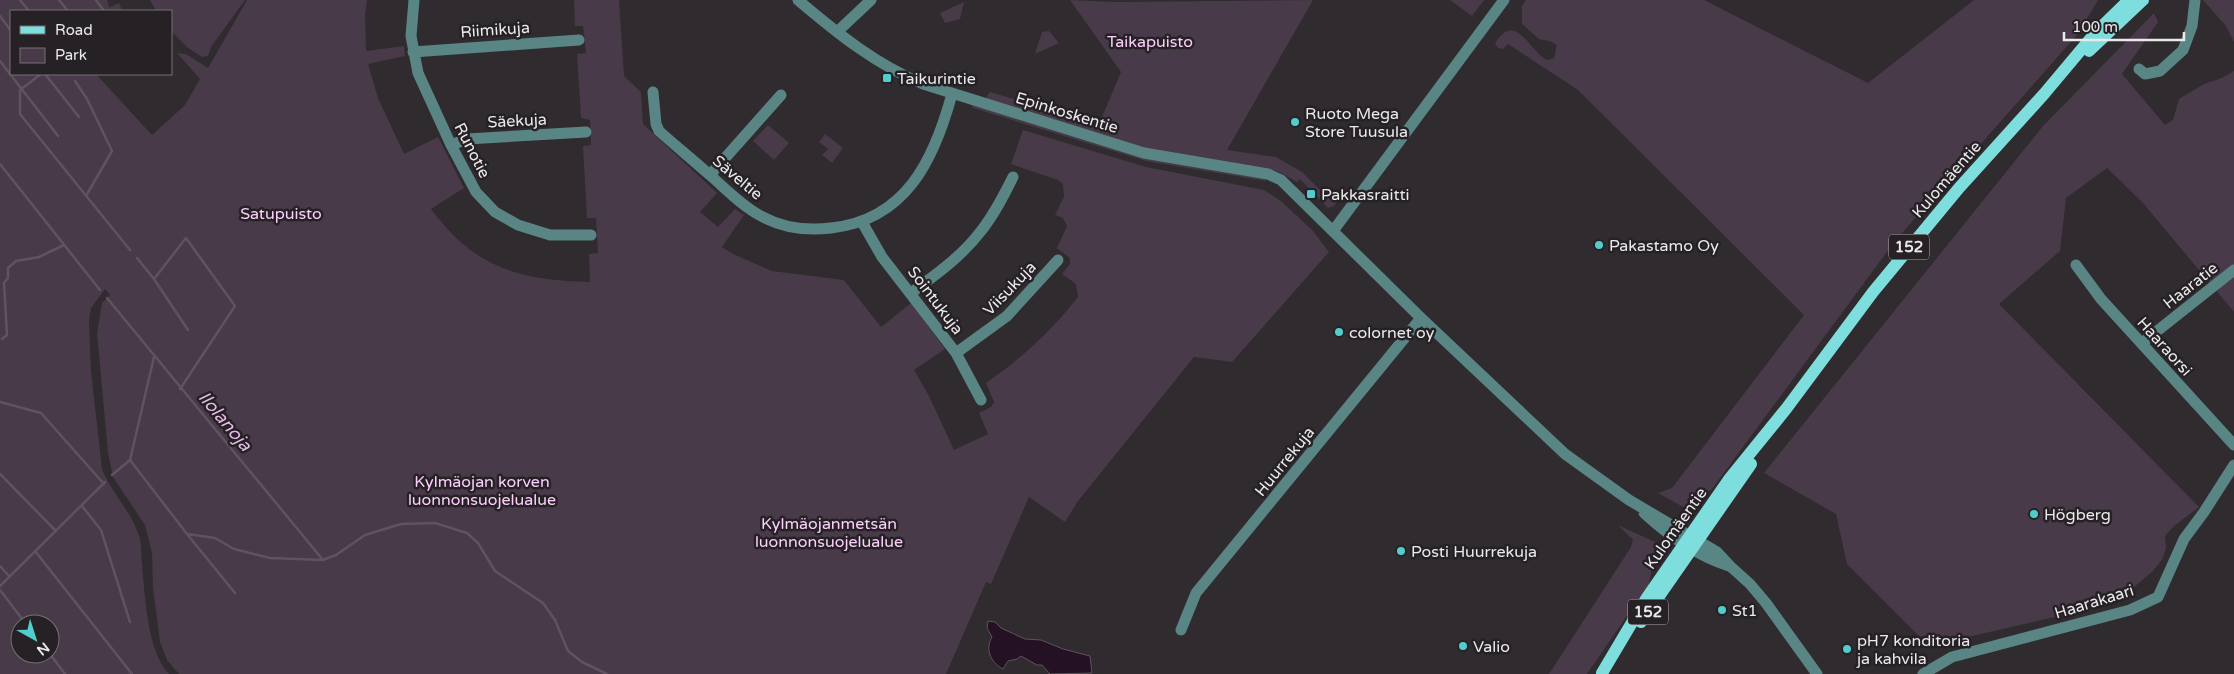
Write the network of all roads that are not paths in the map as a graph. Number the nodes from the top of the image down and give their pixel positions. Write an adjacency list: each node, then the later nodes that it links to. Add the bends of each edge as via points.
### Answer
1 (414, 0): 10 (street, Runotie, via 411,24)
2 (798, 0): 8 (street, Epinkoskentie)
3 (871, 0): 8 (street)
4 (1504, 0): 21 (street)
5 (2129, 0): 14 (main road, Kulomäentie / 152, via 2096,32)
6 (2143, 0): 14 (main road, Kulomäentie / 152)
7 (2195, 0): 11 (street, via 2192,26 2183,50 2160,71 2146,74)
8 (837, 32): 13 (street, Epinkoskentie, via 892,70)
9 (579, 40): 10 (street, Riimikuja)
10 (413, 52): 17 (street, Runotie, via 421,80)
11 (2139, 69)
12 (652, 92): 18 (street, Säveltie, via 659,130)
13 (952, 94): 20 (street, Säveltie, via 929,158 919,176 896,201); 21 (street, Epinkoskentie, via 1150,154 1274,176 1292,188)
14 (2044, 94): 33 (main road, Kulomäentie / 152, via 1925,226 1730,478)
15 (781, 96): 18 (street)
16 (586, 132): 17 (street, Säekuja, via 467,139)
17 (451, 145): 22 (street, Runotie, via 476,192 510,222 550,235)
18 (710, 175): 20 (street, Säveltie, via 750,210 786,226 817,230)
19 (1013, 177): 26 (street, via 972,242 951,263)
20 (862, 222): 26 (street, Sointukuja, via 882,257)
21 (1332, 231): 27 (street)
22 (591, 235)
23 (1058, 260): 29 (street, Viisukuja, via 1007,316)
24 (2076, 265): 28 (street, Haaraorsi, via 2101,299)
25 (2234, 270): 28 (street, Haaratie)
26 (911, 293): 29 (street, Sointukuja)
27 (1421, 318): 33 (street, via 1565,454); 34 (street, Huurrekuja, via 1196,593)
28 (2142, 343): 31 (street, Haaraorsi)
29 (956, 353): 30 (street, Sointukuja)
30 (981, 400)
31 (2234, 445)
32 (2234, 465): 37 (street, Haarakaari, via 2184,539 2158,597 2130,610 1952,657)
33 (1691, 542): 35 (main road, Kulomäentie / 152); 36 (street, via 1712,561 1730,566 1750,584)
34 (1181, 630)
35 (1602, 674)
36 (1817, 674)
37 (1923, 674)

